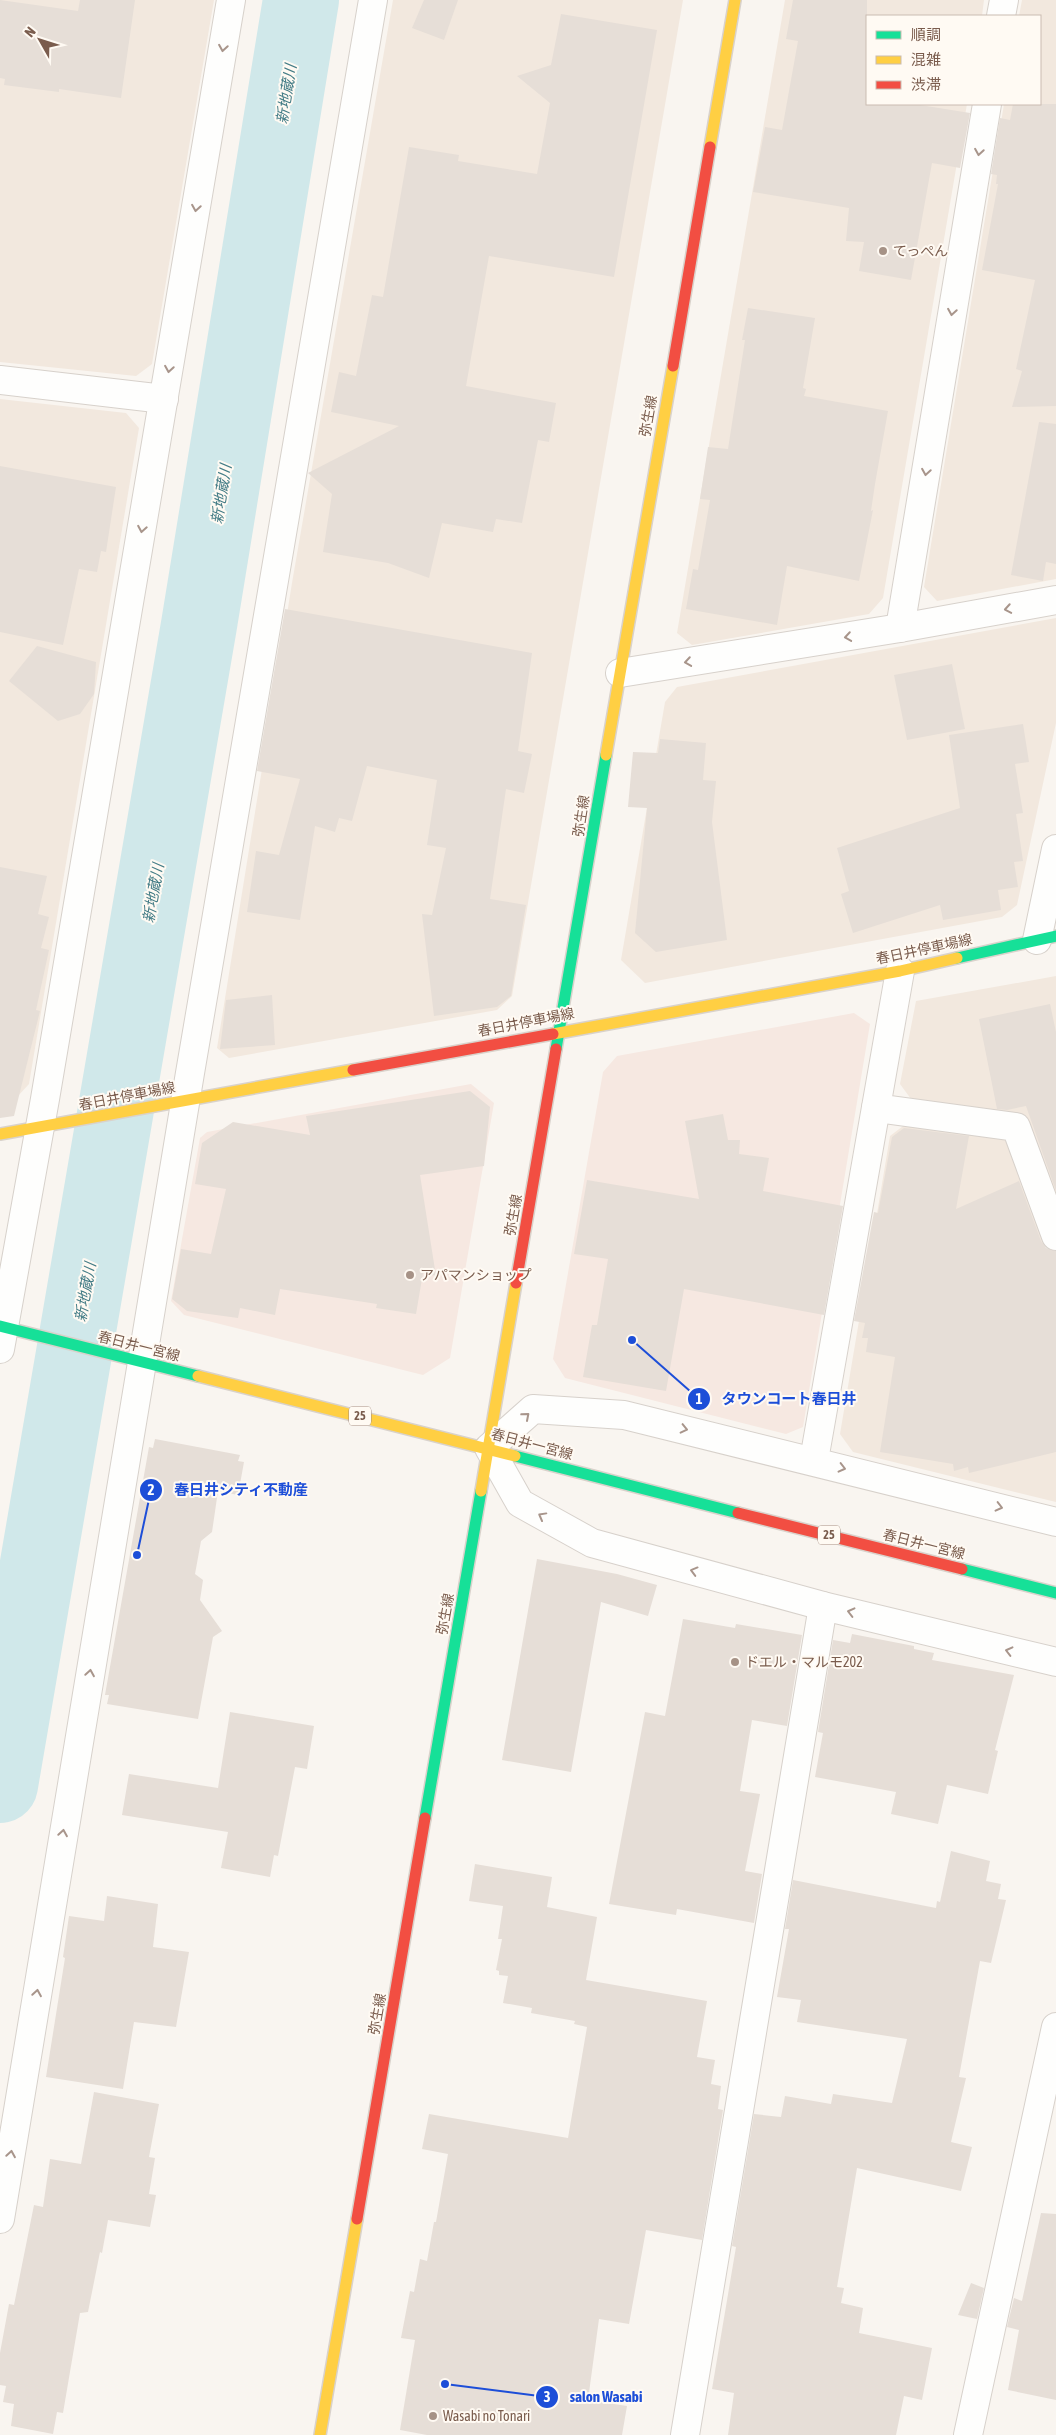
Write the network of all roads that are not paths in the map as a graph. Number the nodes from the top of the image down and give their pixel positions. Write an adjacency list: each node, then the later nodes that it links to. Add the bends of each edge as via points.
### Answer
1 (231, 0): 8 (street, one-way to 8)
2 (373, 0): 16 (street)
3 (735, 0): 11 (street, 弥生線)
4 (1004, 0): 5 (street)
5 (1002, 15)
6 (987, 105): 10 (street, one-way to 10)
7 (0, 380): 8 (street)
8 (164, 400): 18 (street, one-way to 18)
9 (1056, 600): 10 (street, one-way to 10)
10 (900, 628): 11 (street, one-way to 11)
11 (620, 673): 15 (street, 弥生線)
12 (1056, 849): 13 (street)
13 (1047, 938): 14 (street, 春日井停車場線)
14 (900, 971): 15 (street, 春日井停車場線); 17 (street)
15 (559, 1032): 16 (street, 春日井停車場線); 23 (street, 弥生線)
16 (174, 1102): 18 (street, 春日井停車場線); 22 (street)
17 (876, 1108): 20 (street, via 1016,1127); 24 (street)
18 (51, 1125): 19 (street, 春日井停車場線); 21 (street)
19 (0, 1134)
20 (1056, 1236)
21 (7, 1333): 22 (street, 春日井一宮線 / 25)
22 (128, 1360): 23 (street, 春日井一宮線 / 25); 30 (street, one-way to 22)
23 (489, 1448): 24 (street, one-way to 24, via 534,1409 624,1415); 26 (street, 春日井一宮線 / 25); 27 (street, one-way to 23, via 592,1543 520,1503); 31 (street, 弥生線)
24 (814, 1460): 25 (street, one-way to 25)
25 (1056, 1522)
26 (1056, 1593)
27 (823, 1606): 28 (street, one-way to 27); 32 (street)
28 (1056, 1662)
29 (1056, 2027): 33 (street)
30 (0, 2219)
31 (320, 2435)
32 (685, 2435)
33 (968, 2435)

